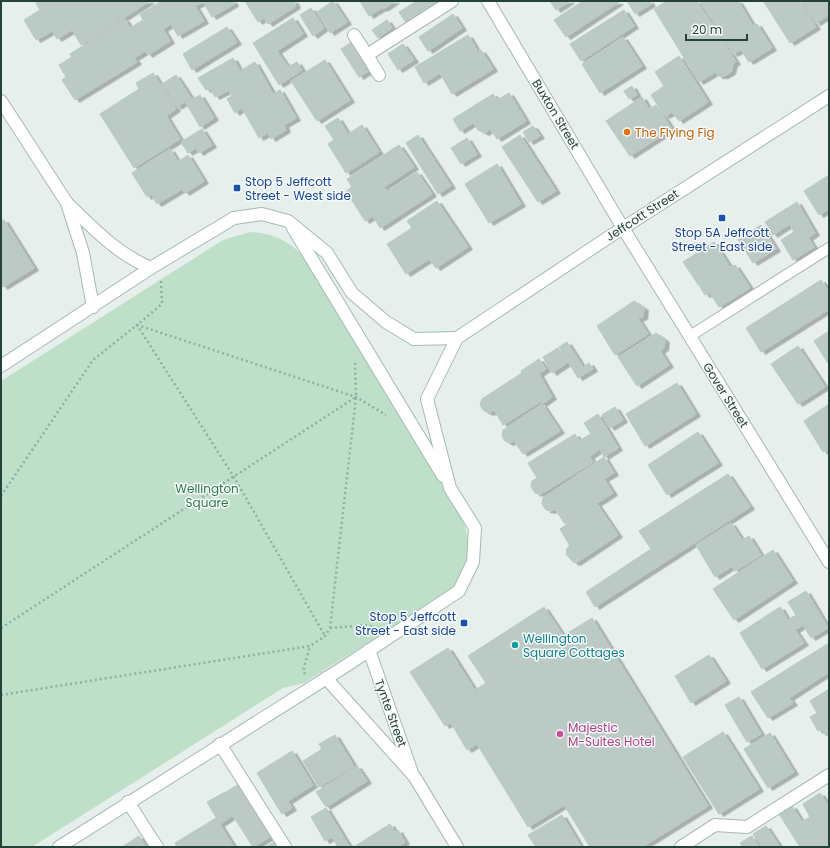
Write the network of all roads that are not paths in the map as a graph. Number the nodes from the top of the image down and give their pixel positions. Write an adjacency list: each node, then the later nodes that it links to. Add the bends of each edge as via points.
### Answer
1 (452, 1): 4 (main road)
2 (488, 1): 10 (main road, Buxton Street)
3 (354, 35): 4 (main road)
4 (367, 55): 5 (main road)
5 (379, 75)
6 (829, 96): 10 (main road, Jeffcott Street)
7 (1, 101): 8 (main road)
8 (67, 203): 12 (main road, via 104,239 135,261); 13 (main road, via 83,253)
9 (288, 221): 12 (main road, via 262,214 234,218); 15 (main road, via 327,253 352,293 386,322 414,339); 17 (main road)
10 (623, 228): 14 (main road, Gover Street); 15 (main road, Jeffcott Street)
11 (829, 248): 14 (lane)
12 (151, 268): 13 (main road)
13 (93, 307): 16 (main road)
14 (690, 336): 18 (main road, Gover Street)
15 (457, 338): 17 (main road, via 427,399)
16 (1, 366)
17 (450, 488): 19 (main road, via 475,528 473,562 459,591)
18 (829, 562)
19 (368, 650): 20 (main road); 23 (main road, Tynte Street)
20 (326, 678): 21 (main road); 23 (main road, Tynte Street)
21 (220, 744): 24 (main road); 27 (main road)
22 (829, 775): 29 (main road, via 747,827 714,825)
23 (414, 776): 28 (main road, Tynte Street)
24 (128, 802): 25 (main road); 26 (main road)
25 (59, 847)
26 (157, 847)
27 (285, 847)
28 (458, 847)
29 (681, 847)

